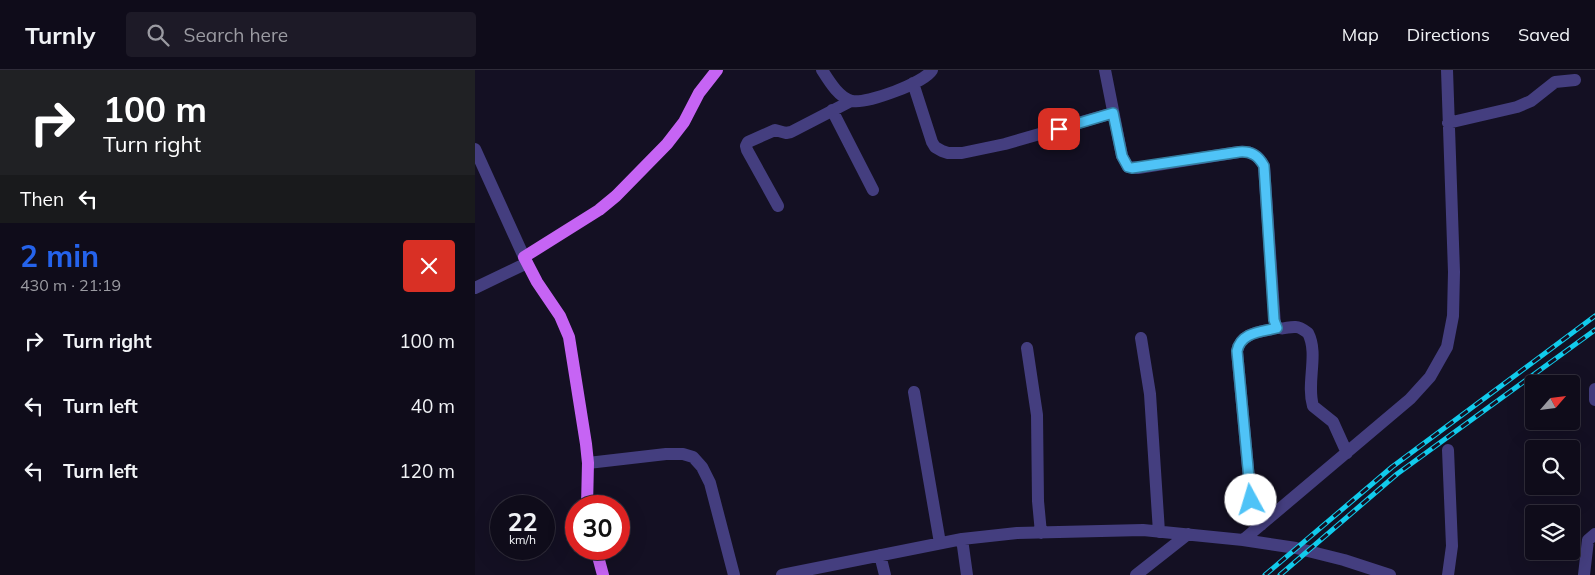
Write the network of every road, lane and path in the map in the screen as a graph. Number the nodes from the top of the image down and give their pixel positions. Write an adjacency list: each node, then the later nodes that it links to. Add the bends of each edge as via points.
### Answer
1 (717, 70): 15 (main road, via 675,134 621,192)
2 (822, 70): 8 (street, via 843,96)
3 (932, 70): 7 (street)
4 (1105, 70): 10 (street)
5 (1447, 70): 11 (street)
6 (1575, 80): 11 (street, via 1555,82 1531,101 1517,107)
7 (913, 83): 8 (street, via 872,99); 10 (street, via 932,142 935,147 949,153 1005,144)
8 (851, 100): 9 (street)
9 (833, 110): 13 (street); 14 (street, via 791,132 771,131 745,146)
10 (1113, 113): 17 (street, via 1122,156 1128,167 1247,151 1261,160)
11 (1448, 123): 24 (street, via 1454,272 1453,316 1447,347 1420,389)
12 (475, 149): 15 (street)
13 (873, 190)
14 (779, 206)
15 (526, 260): 16 (street); 25 (main road, via 567,329)
16 (475, 288)
17 (1277, 328): 24 (street, via 1297,327 1308,333 1312,344 1313,406 1333,422); 27 (street, via 1247,336 1237,351 1251,500)
18 (1141, 338): 28 (street, via 1150,394)
19 (1027, 348): 29 (street, via 1037,414)
20 (1595, 389): 22 (street)
21 (914, 392): 34 (street)
22 (1595, 400)
23 (1447, 450): 44 (street, via 1452,546)
24 (1347, 453): 27 (street)
25 (588, 463): 26 (main road); 38 (street, via 665,454 693,457 710,483)
26 (587, 495)
27 (1261, 525): 33 (street)
28 (1159, 532): 29 (street); 30 (street)
29 (1041, 533): 32 (street)
30 (1188, 534): 33 (street); 42 (street)
31 (1595, 534): 45 (street, via 1588,540)
32 (962, 539): 34 (street); 41 (street)
33 (1243, 540): 43 (street, via 1296,548)
34 (940, 543): 35 (street)
35 (880, 555): 39 (street); 40 (street)
36 (599, 560): 37 (main road)
37 (603, 575)
38 (734, 575)
39 (782, 575)
40 (885, 575)
41 (967, 575)
42 (1136, 575)
43 (1390, 575)
44 (1448, 575)
45 (1584, 575)

